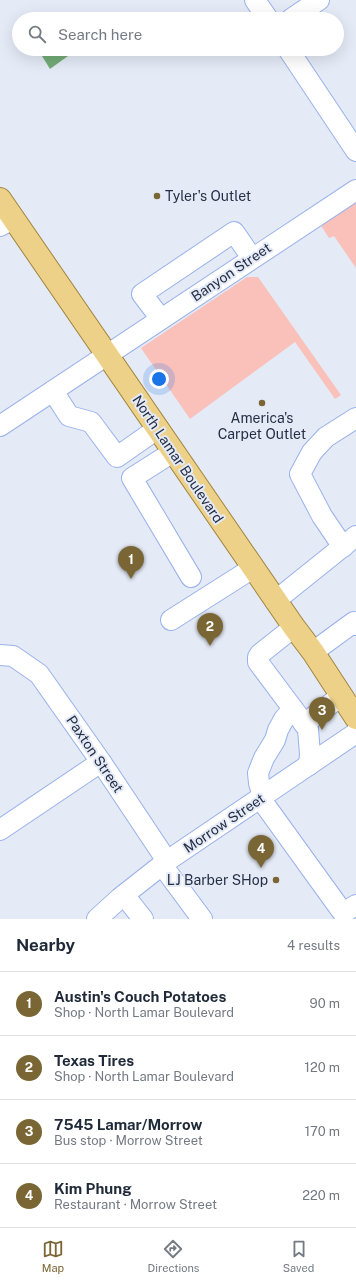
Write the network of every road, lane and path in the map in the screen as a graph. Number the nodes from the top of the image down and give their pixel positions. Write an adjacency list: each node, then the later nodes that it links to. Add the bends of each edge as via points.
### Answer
1 (255, 0): 3 (street)
2 (319, 0): 4 (street)
3 (263, 12)
4 (301, 12)
5 (293, 56): 6 (street)
6 (356, 151)
7 (356, 190): 10 (street, Banyon Street)
8 (0, 199): 9 (main road, North Lamar Boulevard)
9 (7, 222): 12 (main road, North Lamar Boulevard)
10 (252, 258): 11 (street, Banyon Street); 11 (street, via 234,232 142,294)
11 (161, 319): 12 (street, Banyon Street)
12 (107, 355): 13 (street, Banyon Street); 16 (main road, North Lamar Boulevard)
13 (53, 391): 15 (street, Banyon Street); 16 (street, via 69,416 91,422 117,457)
14 (356, 418): 18 (street, via 326,437 312,452 300,474 322,516)
15 (0, 426)
16 (157, 429): 17 (main road, North Lamar Boulevard)
17 (174, 452): 19 (main road, North Lamar Boulevard); 20 (street, via 132,478)
18 (349, 541): 21 (street)
19 (253, 568): 21 (main road, North Lamar Boulevard); 22 (street)
20 (191, 577)
21 (275, 601): 24 (main road, North Lamar Boulevard)
22 (171, 620)
23 (355, 623): 25 (street)
24 (294, 627): 25 (main road, North Lamar Boulevard); 28 (street, via 260,654 258,662)
25 (313, 652): 27 (main road, North Lamar Boulevard)
26 (6, 655): 31 (street, Paxton Street, via 39,674)
27 (341, 696): 28 (street); 29 (main road, North Lamar Boulevard)
28 (299, 717): 32 (street, via 308,729); 33 (street, via 284,719 264,758 258,773)
29 (356, 718)
30 (356, 733): 32 (street, Morrow Street)
31 (101, 762): 34 (street); 35 (street, Paxton Street)
32 (309, 765): 33 (street, Morrow Street)
33 (262, 797): 35 (street, Morrow Street); 37 (street)
34 (0, 830)
35 (165, 863): 36 (street, Morrow Street); 40 (street, Paxton Street)
36 (124, 895): 38 (street, Morrow Street); 39 (street)
37 (349, 912)
38 (97, 919)
39 (143, 919)
40 (202, 919)

